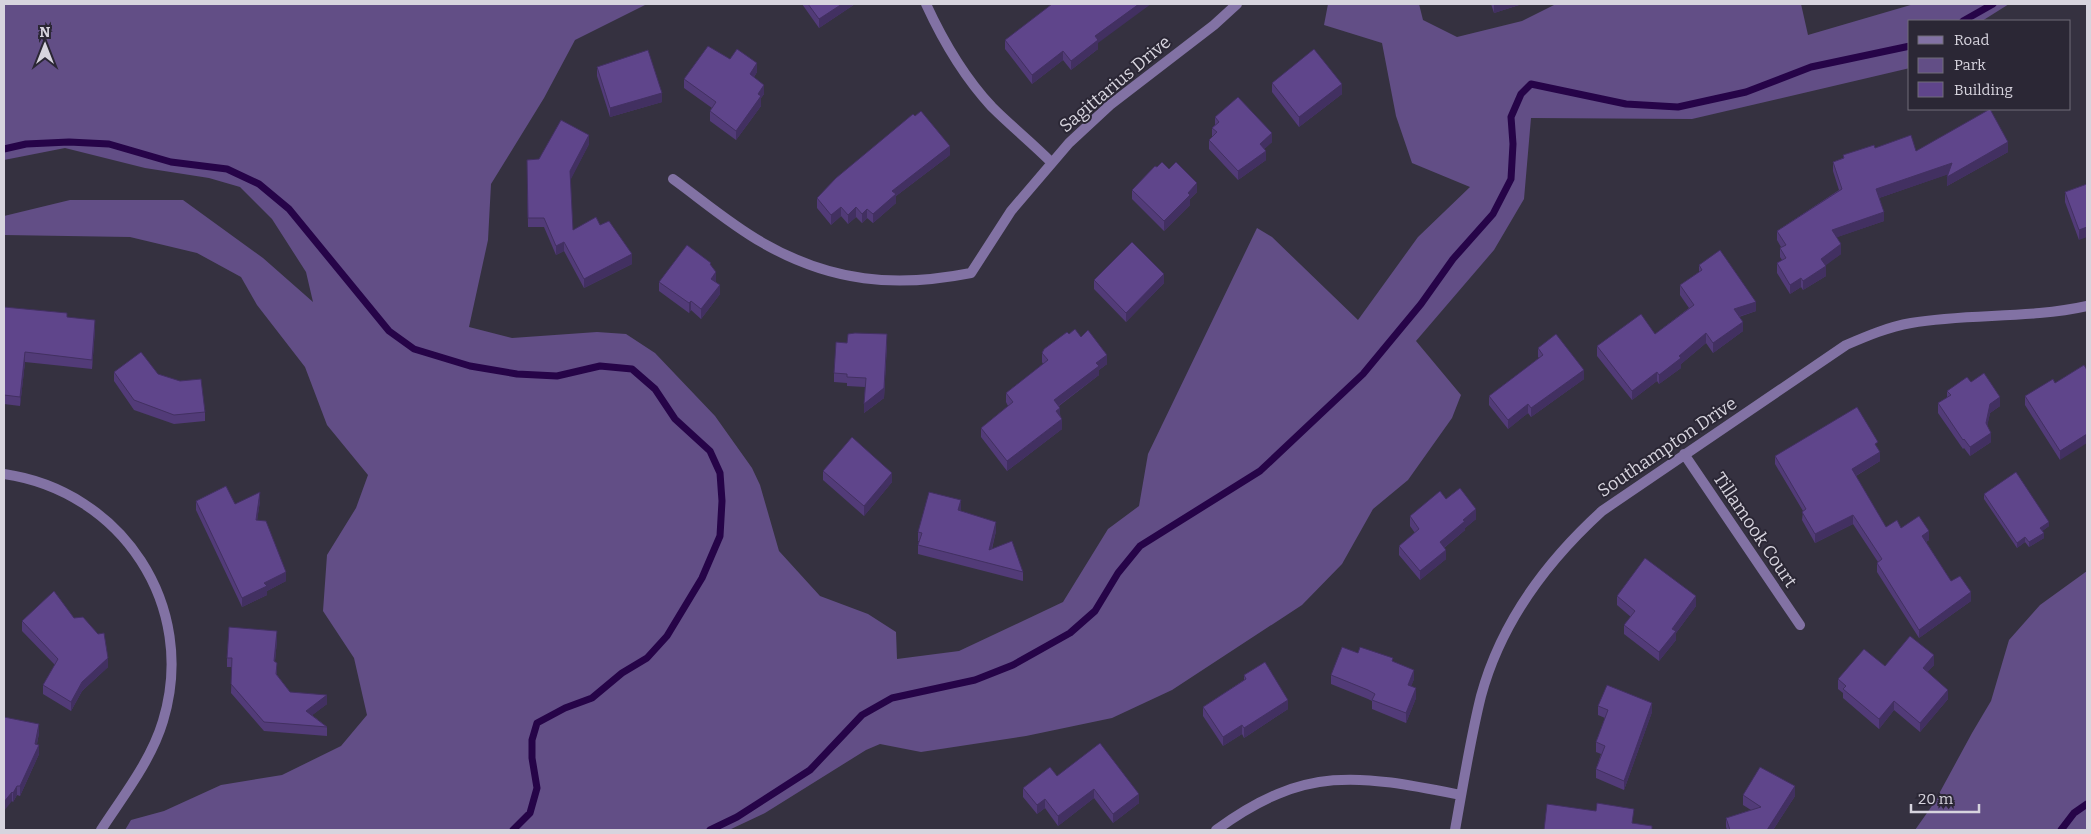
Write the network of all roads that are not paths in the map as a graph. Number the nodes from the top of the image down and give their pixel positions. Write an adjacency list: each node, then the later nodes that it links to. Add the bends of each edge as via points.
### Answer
1 (926, 4): 3 (street, via 963,71 992,106)
2 (1237, 4): 3 (street, Sagittarius Drive, via 1110,105)
3 (1051, 162): 4 (street, Sagittarius Drive, via 1011,211 971,273 937,280 902,282 866,280 825,271 790,258 761,242)
4 (673, 179)
5 (2087, 306): 6 (street, Southampton Drive, via 2058,313 1911,323 1876,332 1846,345)
6 (1684, 454): 8 (street, Tillamook Court); 9 (street, Southampton Drive, via 1602,511 1567,543 1534,585 1497,652 1482,696)
7 (4, 474): 10 (street, via 40,482 72,496 99,514 125,539 144,565 159,595 168,626 172,659 170,691 163,722 150,753)
8 (1800, 625)
9 (1461, 795): 11 (street, via 1373,779 1335,779 1300,785 1271,796); 12 (street, Southampton Drive)
10 (101, 830)
11 (1216, 830)
12 (1455, 830)

